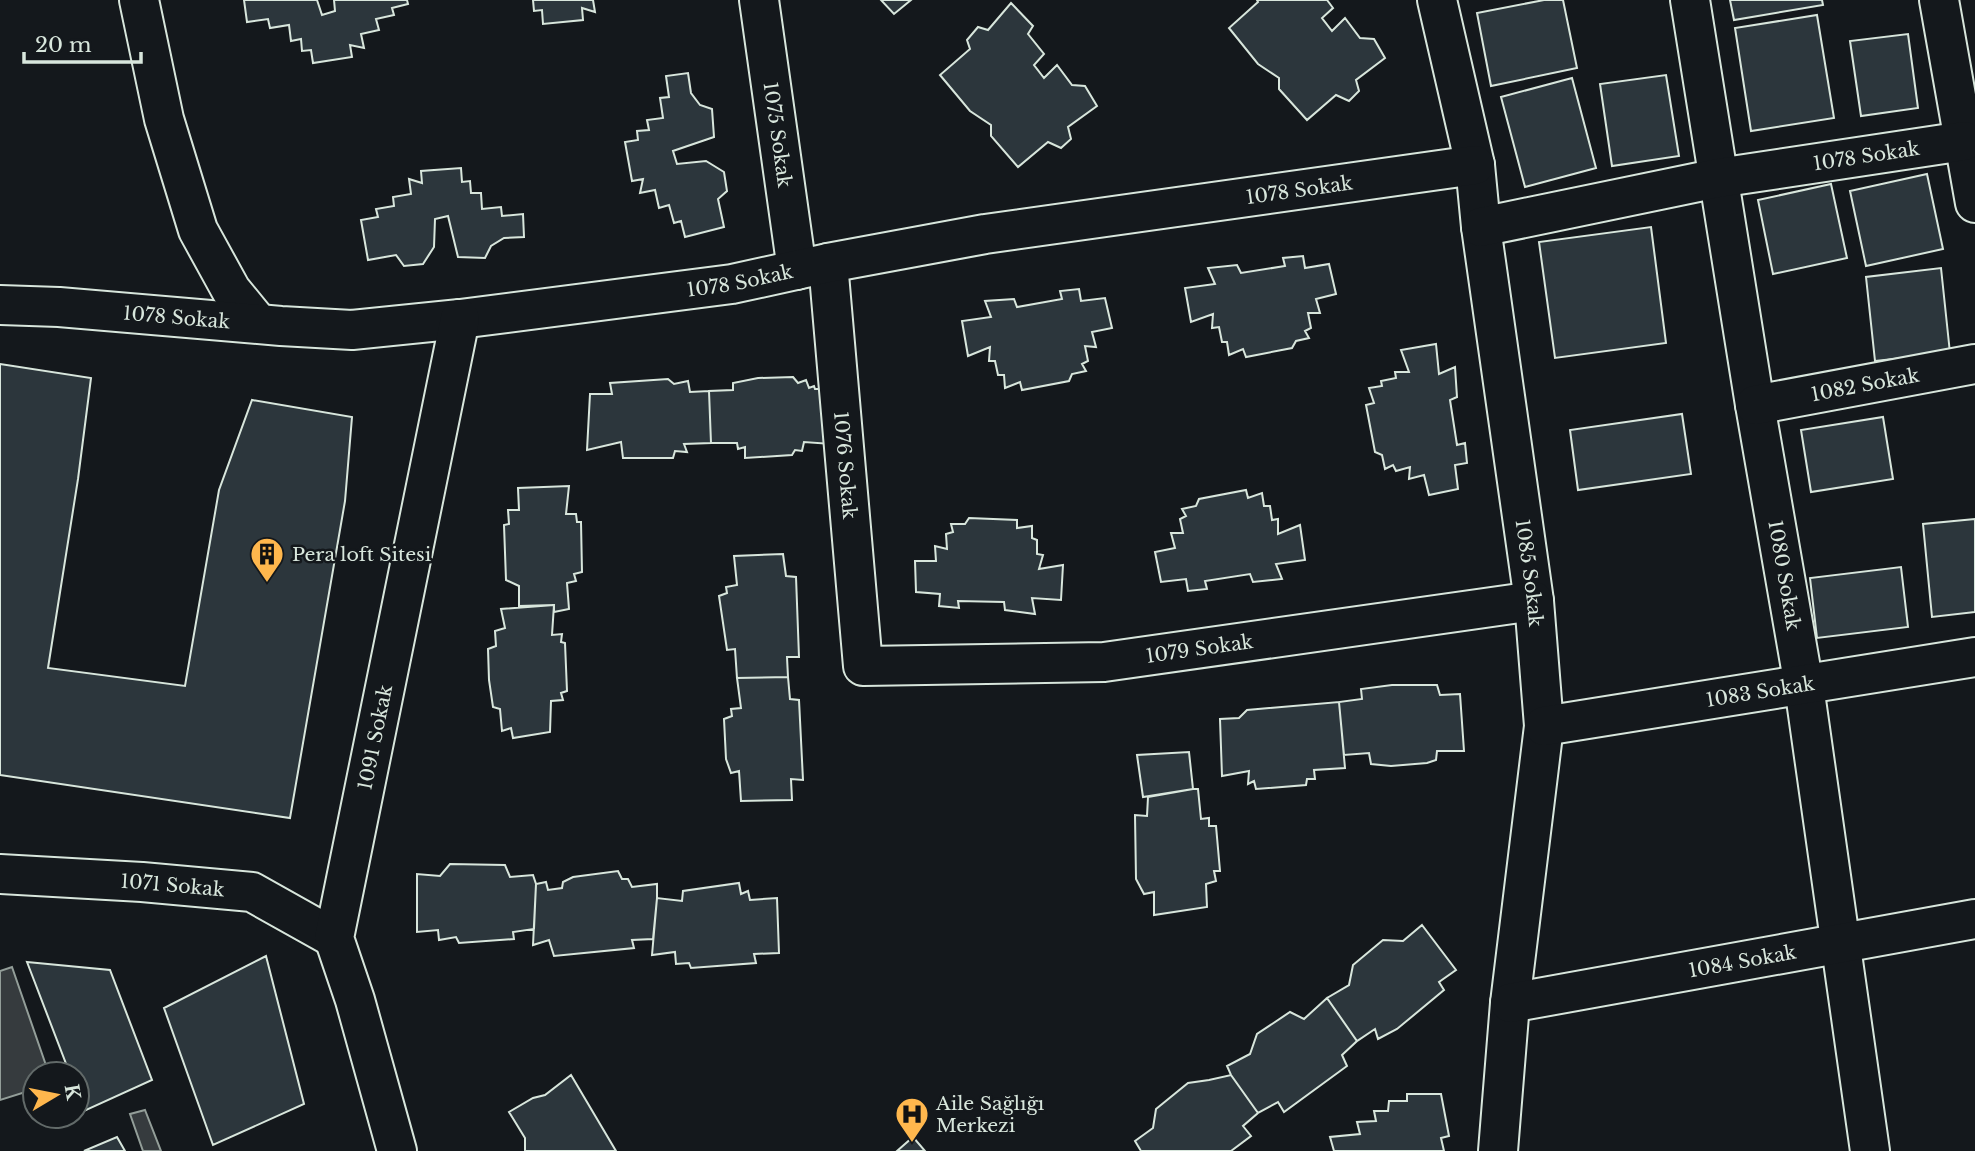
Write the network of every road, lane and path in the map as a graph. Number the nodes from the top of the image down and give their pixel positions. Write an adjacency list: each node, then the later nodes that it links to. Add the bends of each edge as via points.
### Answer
1 (139, 0): 14 (street, via 164,119 198,230 231,290)
2 (759, 0): 11 (street, 1075 Sokak)
3 (1437, 0): 7 (street, 1085 Sokak)
4 (1690, 0): 8 (street, 1080 Sokak)
5 (1939, 0): 6 (street)
6 (1964, 141): 8 (street, 1078 Sokak); 9 (street)
7 (1475, 165): 10 (street, 1085 Sokak); 11 (street, 1078 Sokak, via 985,234)
8 (1718, 178): 10 (street, 1078 Sokak); 16 (street, 1080 Sokak)
9 (1975, 203)
10 (1481, 227): 17 (street, 1085 Sokak)
11 (813, 267): 13 (street, 1078 Sokak, via 732,284); 19 (street, 1076 Sokak)
12 (0, 305): 14 (street, 1078 Sokak)
13 (460, 319): 14 (street, 1078 Sokak, via 352,330); 24 (street, 1091 Sokak)
14 (258, 323)
15 (1975, 364): 16 (street, 1082 Sokak)
16 (1755, 405): 20 (street, 1080 Sokak)
17 (1534, 601): 19 (street, 1079 Sokak, via 1104,662); 21 (street, 1085 Sokak)
18 (1975, 657): 20 (street, 1083 Sokak)
19 (863, 666)
20 (1804, 686): 21 (street, 1083 Sokak); 25 (street, 1080 Sokak)
21 (1544, 726): 26 (street, 1085 Sokak)
22 (0, 874): 24 (street, 1071 Sokak, via 252,892)
23 (1975, 919): 25 (street, 1084 Sokak)
24 (334, 938): 27 (street)
25 (1841, 943): 26 (street, 1084 Sokak); 29 (street, 1080 Sokak)
26 (1510, 1003): 28 (street, 1085 Sokak)
27 (397, 1151)
28 (1498, 1151)
29 (1870, 1151)

